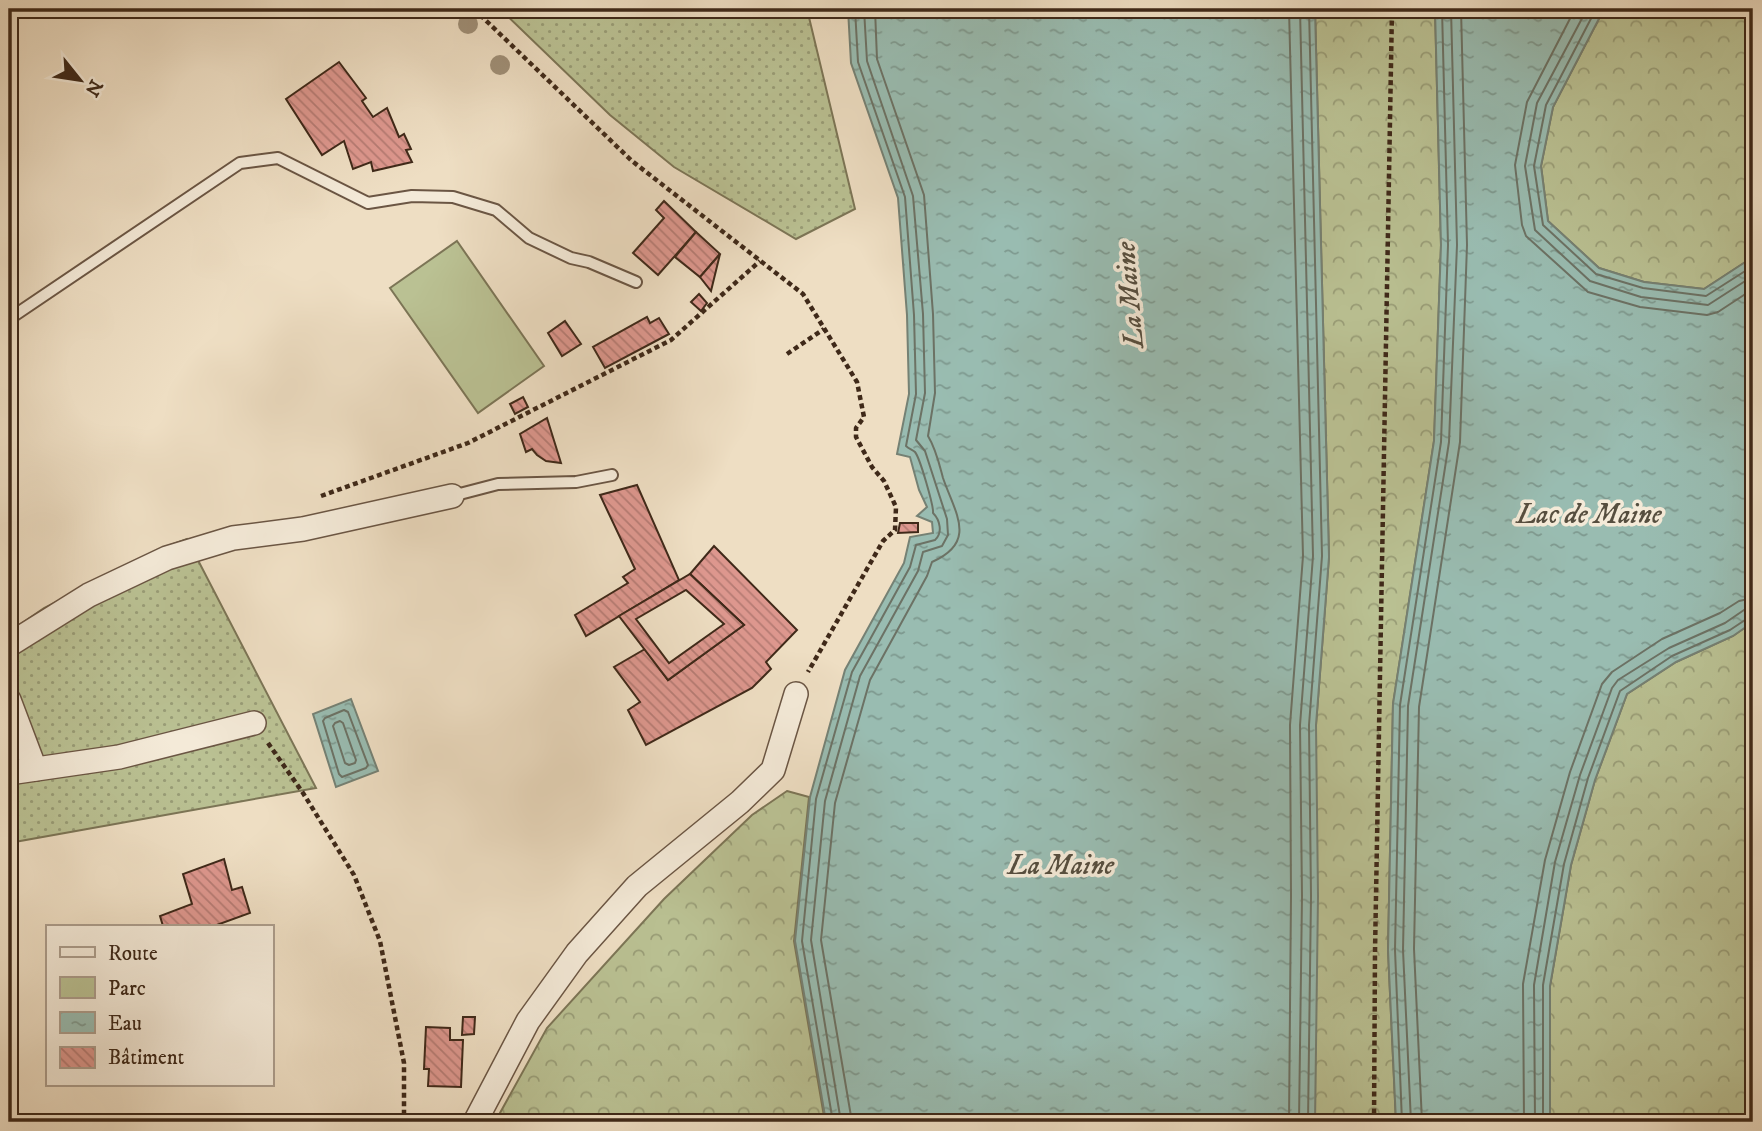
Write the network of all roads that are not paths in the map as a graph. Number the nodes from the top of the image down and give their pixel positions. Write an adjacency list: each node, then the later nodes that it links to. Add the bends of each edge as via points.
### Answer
1 (636, 282): 2 (lane, via 529,238 496,210 453,197 412,196 368,203 278,158 229,169)
2 (9, 319)
3 (612, 475): 4 (lane, via 576,482 498,484)
4 (452, 496): 5 (street, via 303,529 233,538 167,558 89,595)
5 (9, 645)
6 (796, 694): 11 (street, via 773,770 637,886 576,953 528,1021)
7 (9, 700): 9 (street)
8 (254, 723): 9 (street, via 119,757)
9 (35, 769): 10 (street)
10 (9, 773)
11 (475, 1122)

